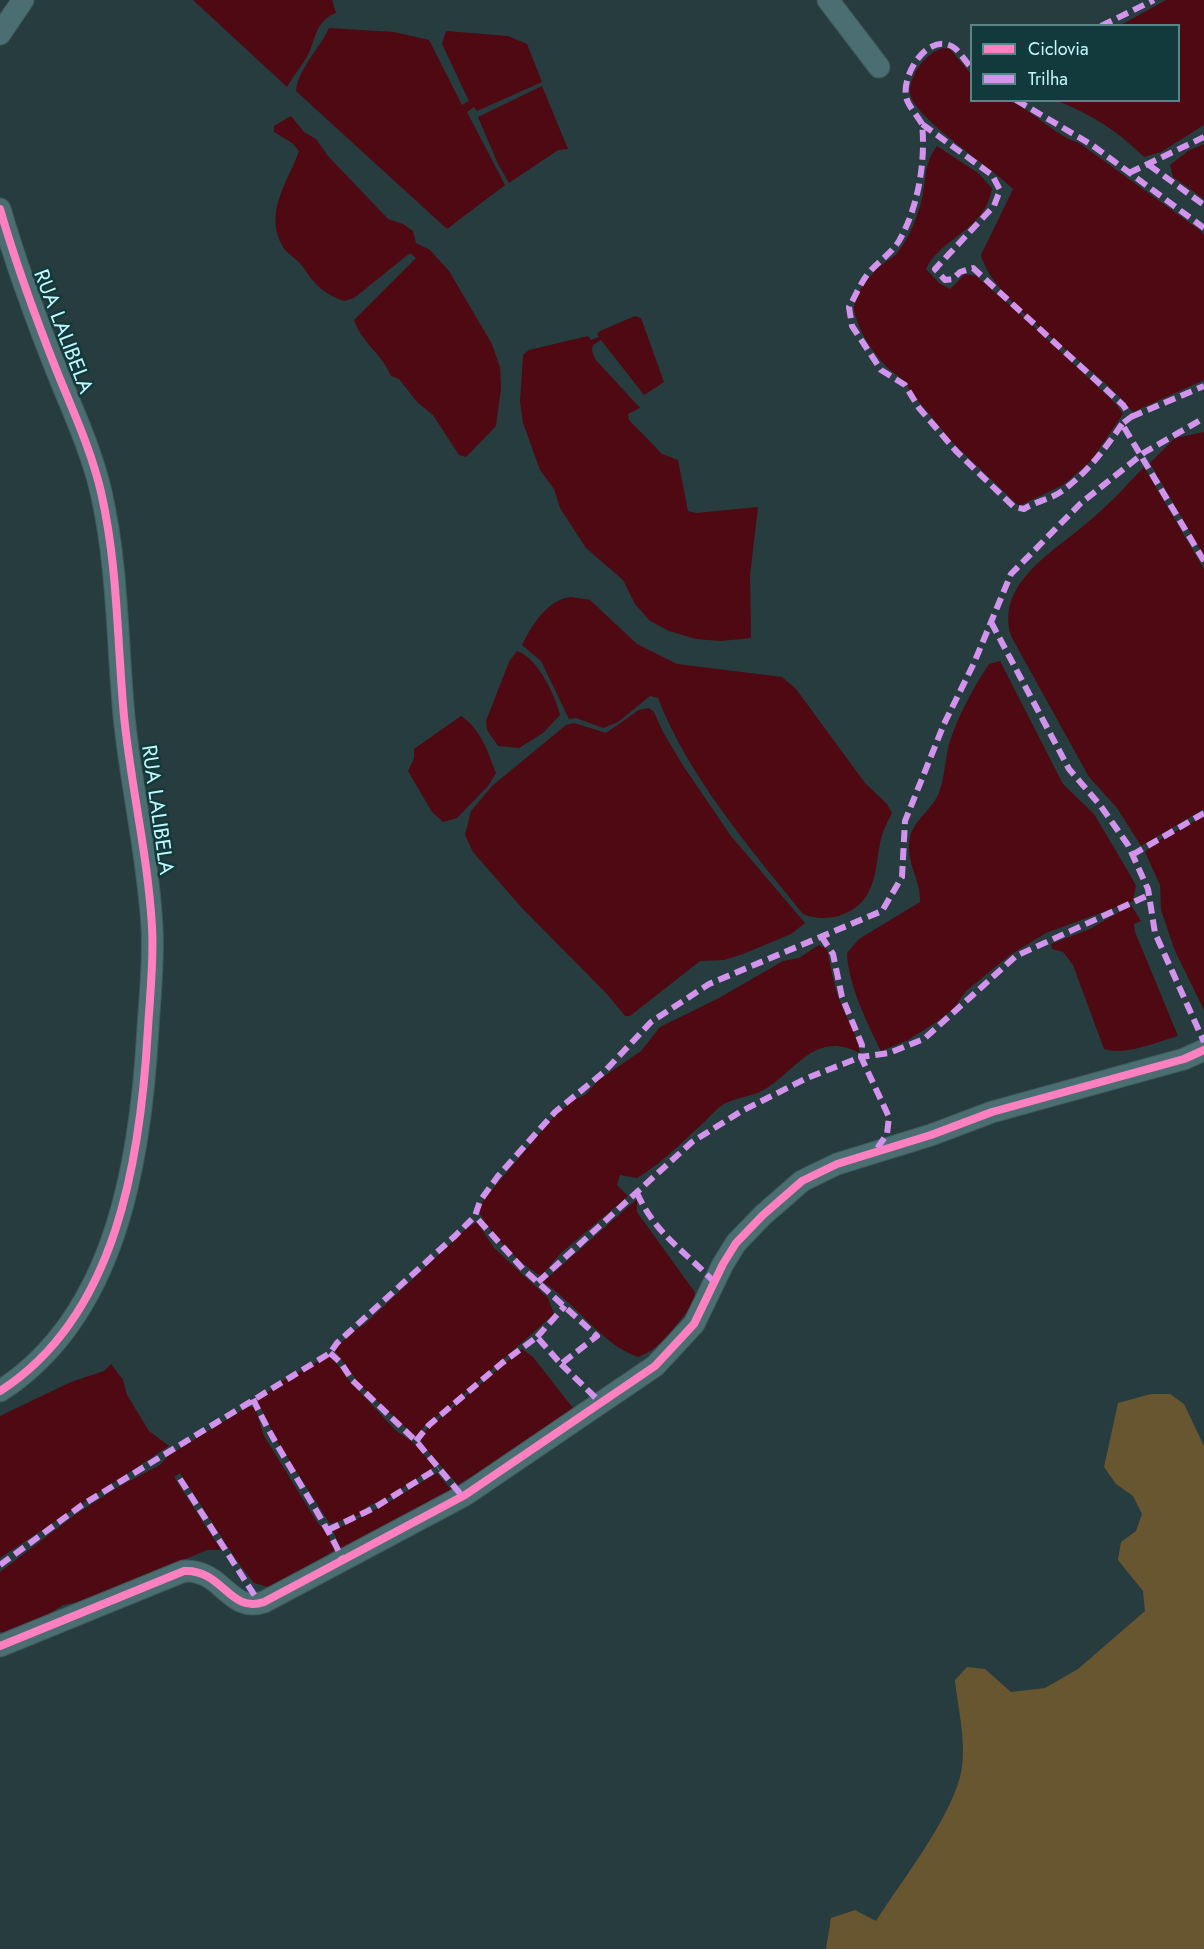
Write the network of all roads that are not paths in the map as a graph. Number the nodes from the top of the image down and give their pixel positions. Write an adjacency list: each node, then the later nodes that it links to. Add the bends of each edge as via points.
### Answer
1 (23, 0): 3 (street)
2 (828, 0): 4 (street)
3 (0, 34)
4 (879, 67)
5 (0, 209): 7 (street, RUA LALIBELA, via 25,289 91,456 101,494 113,555 125,720 145,846 152,931 145,1093 132,1168 106,1253 92,1286 53,1346)
6 (1204, 1050): 8 (street, via 1184,1059 992,1112 837,1164 802,1181 736,1243 694,1324 656,1365 465,1495 264,1602 243,1604 206,1574 184,1572)
7 (0, 1391)
8 (0, 1646)

